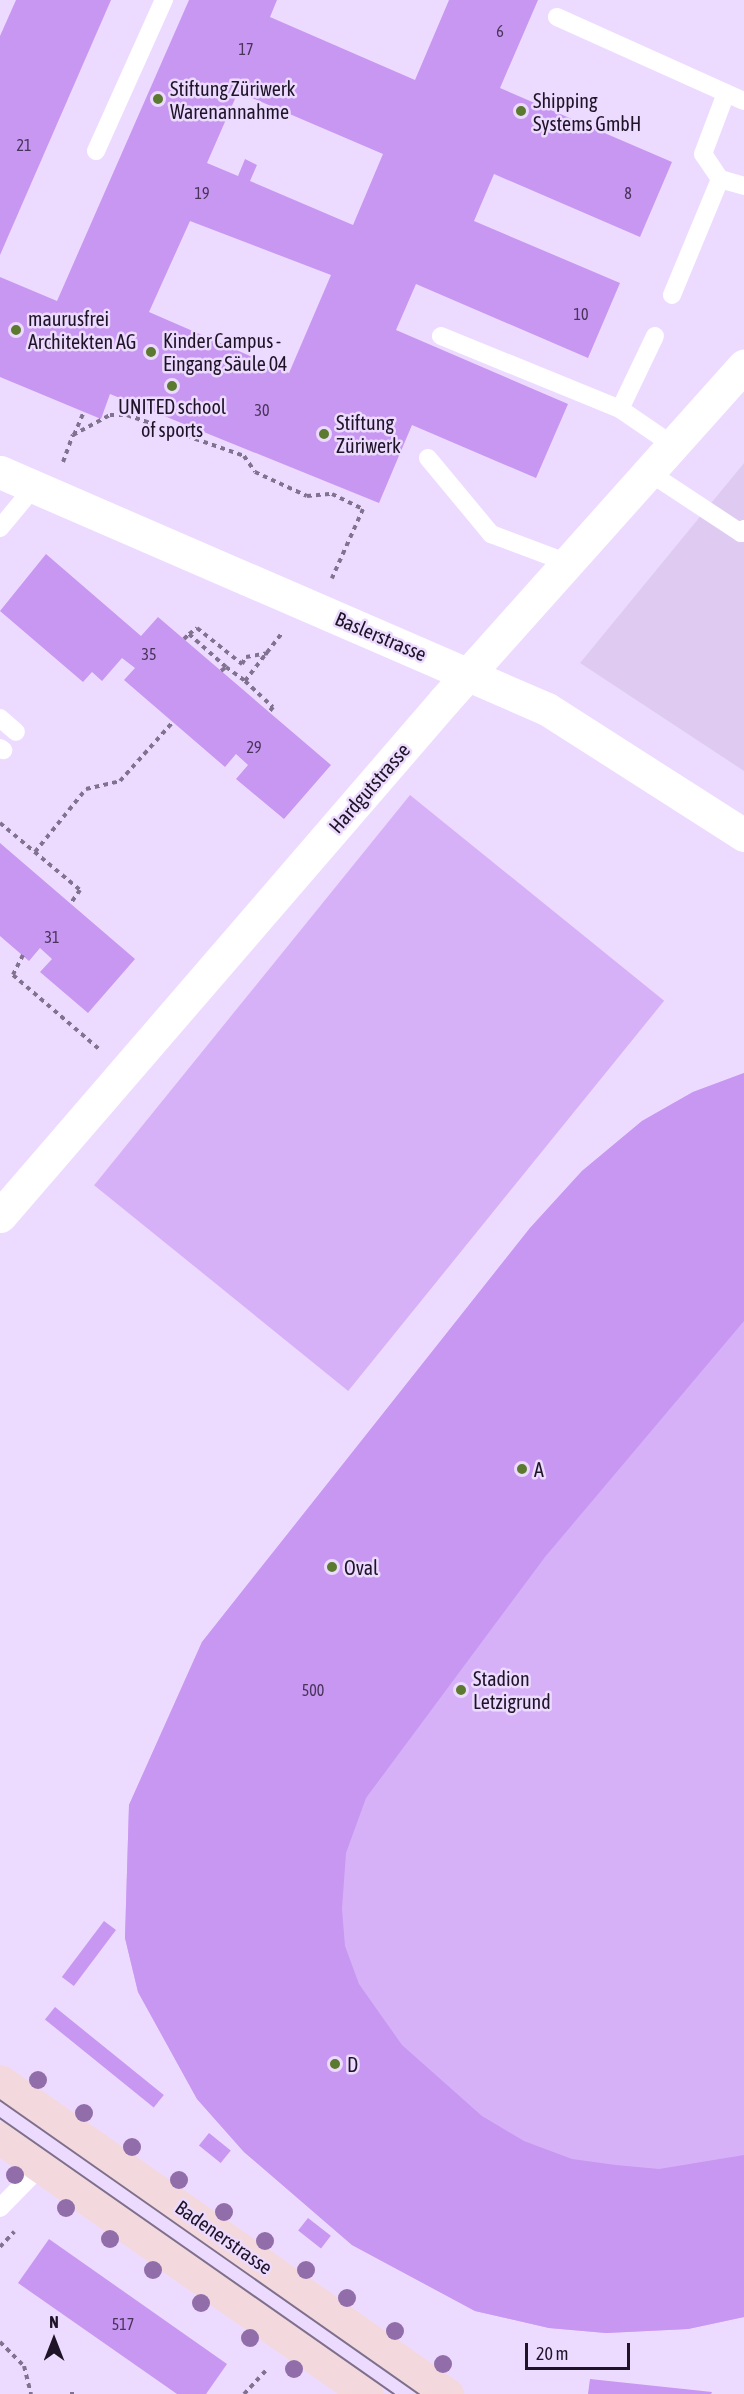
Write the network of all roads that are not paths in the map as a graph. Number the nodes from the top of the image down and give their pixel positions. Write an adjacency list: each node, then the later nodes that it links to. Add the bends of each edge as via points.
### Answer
1 (164, 0): 5 (lane)
2 (557, 17): 3 (lane)
3 (726, 93): 4 (lane); 6 (lane, via 703,154)
4 (744, 101)
5 (96, 151)
6 (720, 179): 7 (lane); 8 (lane)
7 (744, 186)
8 (672, 295)
9 (441, 336): 12 (lane)
10 (655, 336): 12 (lane)
11 (744, 366): 13 (street, Hardgutstrasse)
12 (620, 409): 13 (lane)
13 (674, 446): 16 (street, Hardgutstrasse)
14 (428, 458): 20 (lane, via 491,534)
15 (0, 472): 17 (street, Baslerstrasse)
16 (650, 473): 19 (lane, via 741,532); 20 (street, Hardgutstrasse)
17 (34, 487): 18 (lane); 21 (street, Baslerstrasse)
18 (0, 528)
19 (744, 529)
20 (571, 564): 21 (street, Hardgutstrasse)
21 (471, 674): 24 (street, Baslerstrasse, via 568,720); 25 (street, Hardgutstrasse, via 124,1072)
22 (0, 718): 23 (lane)
23 (16, 732)
24 (744, 835)
25 (13, 1188): 26 (street, Hardgutstrasse)
26 (0, 1216)
27 (0, 2081): 32 (street, Badenerstrasse)
28 (0, 2138): 29 (street)
29 (40, 2166): 30 (lane); 31 (street)
30 (0, 2208)
31 (367, 2394)
32 (447, 2394)

